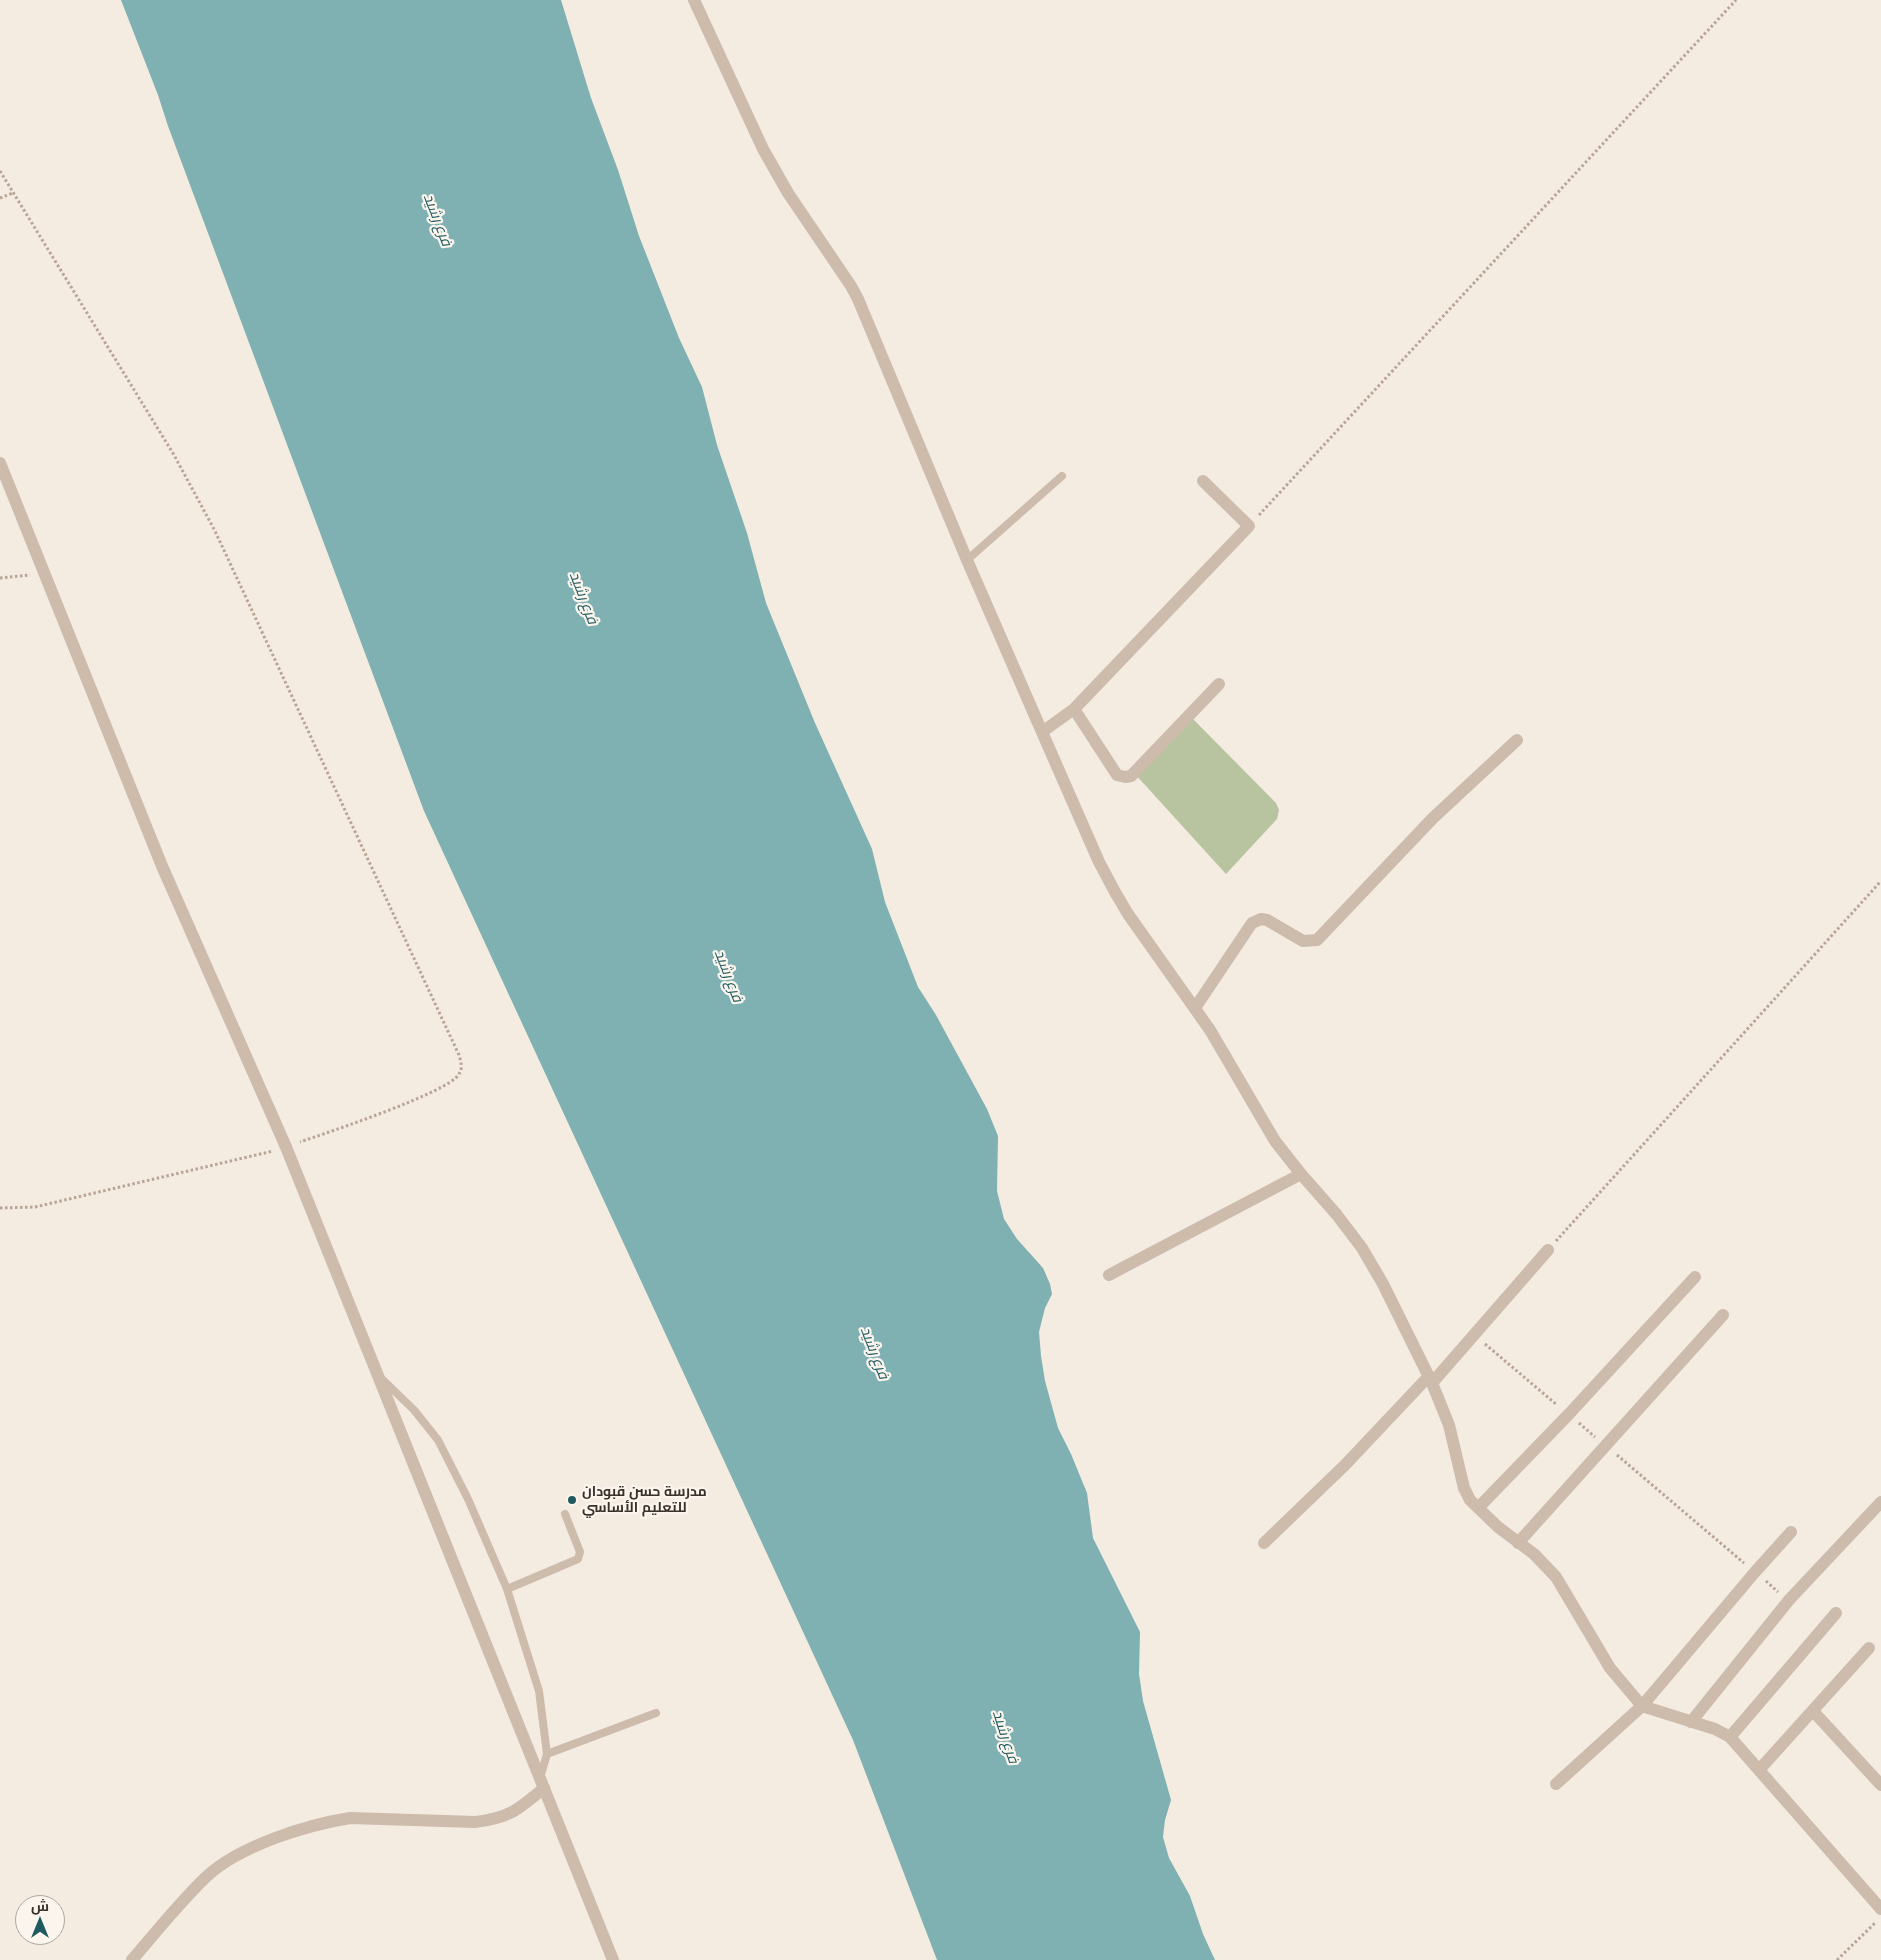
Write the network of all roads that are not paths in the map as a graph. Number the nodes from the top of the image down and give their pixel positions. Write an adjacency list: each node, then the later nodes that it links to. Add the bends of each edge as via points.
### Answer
1 (694, 0): 5 (street, via 763,148 788,193 858,298)
2 (0, 462): 16 (street, via 162,866 286,1147)
3 (1062, 476): 5 (lane)
4 (1203, 481): 7 (street, via 1249,526)
5 (967, 560): 8 (street)
6 (1219, 684): 7 (street, via 1131,776 1125,777 1117,775)
7 (1074, 708): 8 (street)
8 (1042, 732): 10 (street, via 1115,892)
9 (1517, 740): 10 (street, via 1433,818 1316,940 1303,940 1267,920 1252,923)
10 (1196, 1008): 11 (street, via 1275,1141)
11 (1301, 1174): 13 (street); 17 (street, via 1362,1248)
12 (1548, 1250): 17 (street)
13 (1109, 1275)
14 (1695, 1277): 19 (street)
15 (1723, 1315): 23 (street)
16 (379, 1377): 24 (lane, via 414,1410 438,1440); 34 (street)
17 (1431, 1379): 19 (street, via 1449,1425 1464,1488); 22 (street)
18 (1881, 1502): 30 (street, via 1788,1600)
19 (1478, 1508): 23 (street)
20 (565, 1514): 24 (lane, via 580,1552 578,1559)
21 (1791, 1532): 27 (street)
22 (1264, 1543)
23 (1518, 1543): 27 (street, via 1540,1559 1556,1577 1610,1668)
24 (507, 1589): 32 (lane, via 539,1691)
25 (1836, 1613): 31 (street)
26 (1869, 1648): 28 (street)
27 (1642, 1706): 30 (street); 35 (street)
28 (1813, 1711): 33 (street); 36 (street)
29 (656, 1713): 32 (lane)
30 (1691, 1722): 31 (street)
31 (1730, 1738): 33 (street)
32 (547, 1754): 34 (lane)
33 (1759, 1770): 37 (street)
34 (542, 1783): 38 (street, via 519,1809 493,1820 350,1818 332,1821 239,1853 207,1876); 39 (street)
35 (1556, 1784)
36 (1881, 1785)
37 (1881, 1909)
38 (132, 1960)
39 (613, 1960)

